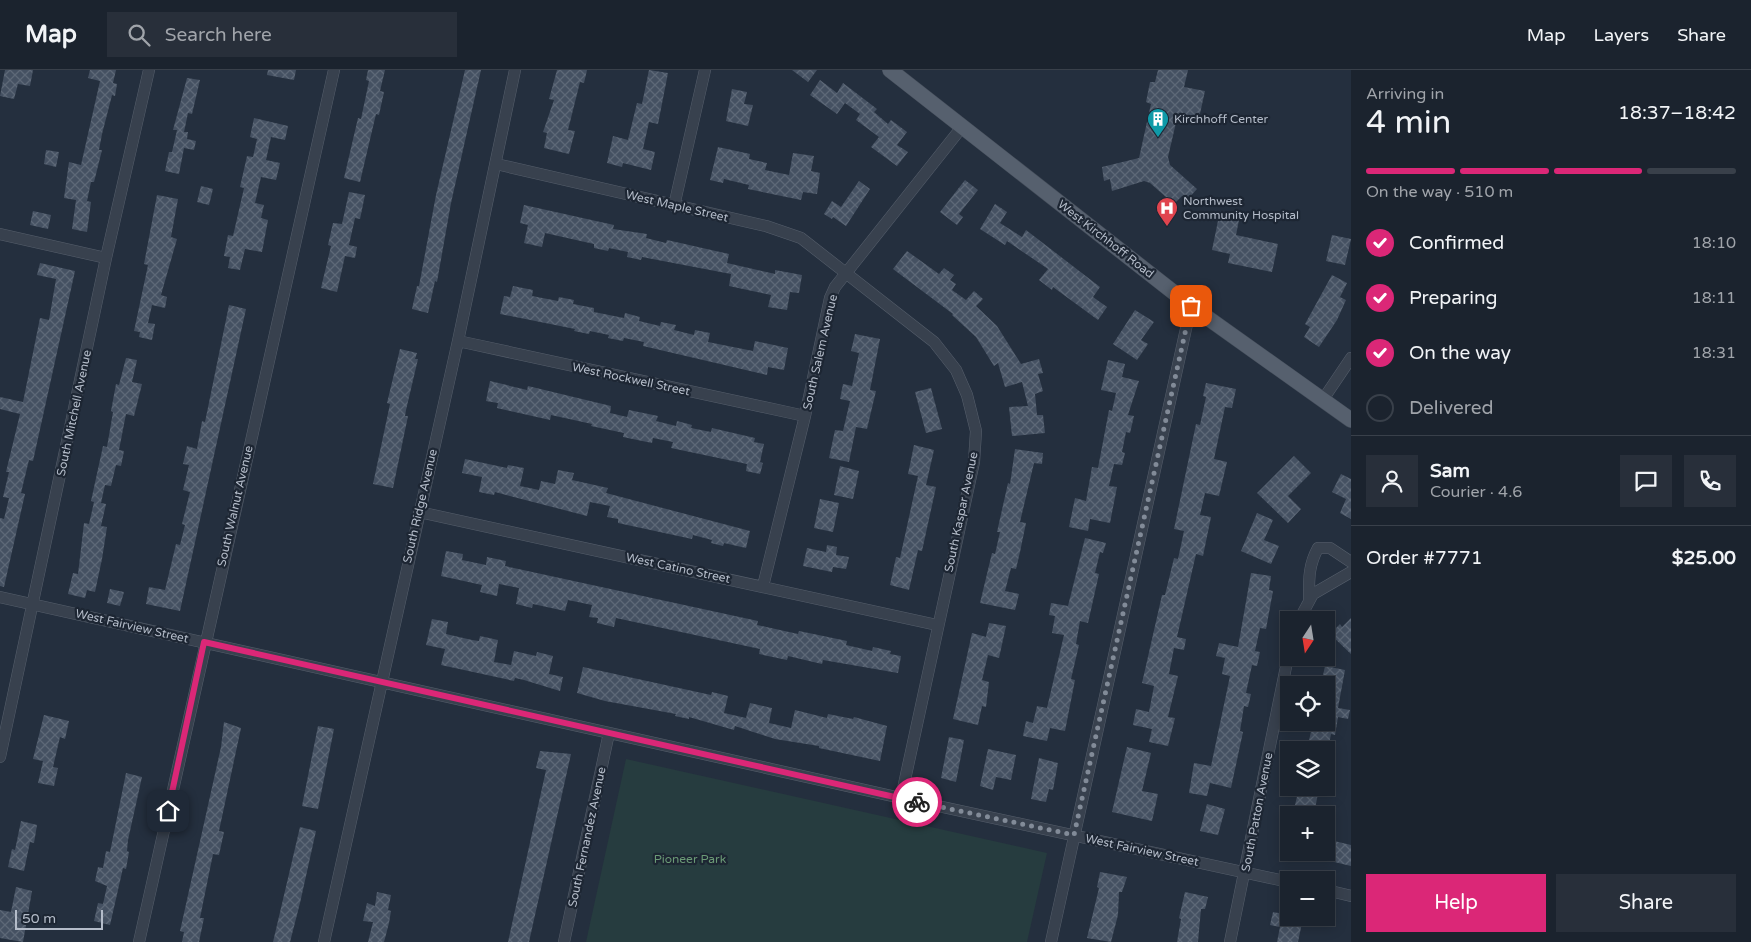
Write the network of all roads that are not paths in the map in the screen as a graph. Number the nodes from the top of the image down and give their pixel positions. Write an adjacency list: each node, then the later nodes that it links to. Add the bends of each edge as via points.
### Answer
1 (150, 70): 10 (street, South Mitchell Avenue)
2 (334, 70): 27 (street, South Walnut Avenue)
3 (516, 70): 7 (street, South Ridge Avenue)
4 (704, 70): 8 (street)
5 (890, 70): 6 (main road, West Kirchhoff Road)
6 (962, 127): 11 (street, South Salem Avenue); 12 (main road, West Kirchhoff Road)
7 (496, 164): 8 (street, West Maple Street); 13 (street, South Ridge Avenue)
8 (674, 206): 11 (street, West Maple Street, via 791,233)
9 (0, 234): 10 (street)
10 (106, 258): 24 (street, South Mitchell Avenue)
11 (847, 273): 16 (street, South Salem Avenue, via 830,298); 26 (street, South Kaspar Avenue, via 934,342 956,370 976,431 974,462)
12 (1191, 306): 15 (main road, West Kirchhoff Road); 33 (street)
13 (458, 341): 16 (street, West Rockwell Street); 18 (street, South Ridge Avenue)
14 (1351, 358): 15 (street)
15 (1322, 401): 17 (main road, West Kirchhoff Road)
16 (805, 416): 21 (street, South Salem Avenue)
17 (1351, 420)
18 (419, 512): 21 (street, West Catino Street); 29 (street, South Ridge Avenue)
19 (1351, 562): 23 (street, via 1330,548 1318,548 1308,573)
20 (1351, 572): 23 (street, via 1313,594)
21 (763, 586): 26 (street, West Catino Street)
22 (0, 597): 24 (street, West Fairview Street)
23 (1310, 600): 25 (street)
24 (33, 604): 27 (street, West Fairview Street); 31 (street, South Mitchell Avenue)
25 (1304, 611)
26 (937, 625): 32 (street, South Kaspar Avenue)
27 (204, 642): 29 (street, West Fairview Street); 38 (street, South Walnut Avenue)
28 (1286, 666): 34 (street, South Patton Avenue)
29 (381, 683): 30 (street, West Fairview Street); 39 (street, South Ridge Avenue)
30 (610, 733): 32 (street, West Fairview Street); 40 (street, South Fernandez Avenue)
31 (0, 756)
32 (901, 798): 33 (street, West Fairview Street)
33 (1074, 835): 34 (street, West Fairview Street); 41 (street)
34 (1245, 872): 35 (street, West Fairview Street); 42 (street, South Patton Avenue)
35 (1280, 880)
36 (1335, 892): 37 (street)
37 (1351, 896)
38 (139, 942)
39 (324, 942)
40 (564, 942)
41 (1051, 942)
42 (1230, 942)

